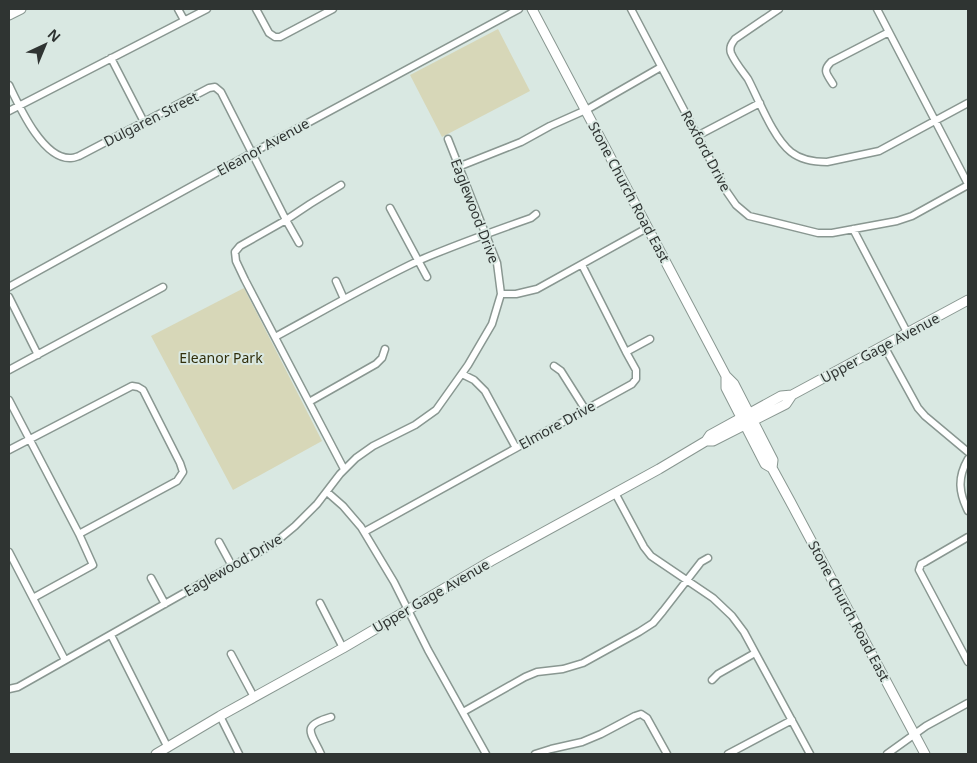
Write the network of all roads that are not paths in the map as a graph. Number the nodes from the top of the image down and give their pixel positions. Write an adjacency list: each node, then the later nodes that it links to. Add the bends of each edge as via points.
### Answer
1 (21, 9): 11 (main road)
2 (178, 9): 12 (street)
3 (207, 9): 12 (street)
4 (256, 9): 5 (street, via 269,32 280,37)
5 (333, 9)
6 (519, 9): 27 (street, Eleanor Avenue)
7 (532, 9): 21 (main road, Stone Church Road East)
8 (631, 9): 15 (street, Rexford Drive)
9 (779, 9): 18 (street, via 731,45 731,52)
10 (877, 9): 13 (street)
11 (9, 15)
12 (184, 20): 14 (street)
13 (889, 32): 16 (street, via 831,62 826,72); 23 (street)
14 (111, 58): 20 (street); 24 (street)
15 (661, 67): 21 (street); 25 (street, Rexford Drive)
16 (833, 84)
17 (9, 85): 20 (street, Dulgaren Street)
18 (760, 103): 23 (street, via 782,144 802,158 819,162 879,152); 25 (street)
19 (968, 103): 23 (street)
20 (19, 106): 22 (street); 24 (street, Dulgaren Street, via 46,146 58,155 70,158)
21 (585, 110): 28 (street, via 521,142); 34 (main road, Stone Church Road East)
22 (9, 111)
23 (935, 121): 29 (street)
24 (144, 122): 27 (street, Dulgaren Street, via 215,87 221,92)
25 (697, 136): 35 (street, Rexford Drive, via 727,192 749,216 818,233)
26 (448, 140): 28 (street, Eaglewood Drive)
27 (252, 153): 33 (street, Dulgaren Street); 42 (street, Eleanor Avenue)
28 (458, 167): 36 (street, Eaglewood Drive)
29 (968, 184): 35 (street, Rexford Drive, via 912,216)
30 (340, 185): 33 (street)
31 (390, 208): 38 (street)
32 (536, 214): 36 (street)
33 (286, 220): 37 (street, Dulgaren Street); 49 (street, via 235,252 236,261)
34 (647, 228): 39 (street); 61 (main road, Stone Church Road East, via 726,376 734,384)
35 (853, 229): 48 (street)
36 (486, 234): 38 (street); 44 (street, Eaglewood Drive, via 497,264)
37 (299, 242)
38 (418, 261): 40 (street); 46 (street)
39 (582, 265): 44 (street, via 537,289); 53 (street, Elmore Drive)
40 (427, 277)
41 (336, 281): 46 (street)
42 (9, 287)
43 (163, 287): 54 (street)
44 (501, 294): 57 (street, Eaglewood Drive, via 492,324)
45 (9, 298): 54 (street)
46 (344, 299): 49 (street)
47 (968, 300): 48 (main road, Upper Gage Avenue)
48 (908, 334): 51 (main road, Upper Gage Avenue)
49 (275, 337): 59 (street)
50 (650, 339): 53 (street)
51 (884, 346): 61 (main road, Upper Gage Avenue, via 792,395 781,396); 65 (street, via 918,408)
52 (385, 349): 59 (street, via 376,364)
53 (626, 352): 60 (street, Elmore Drive, via 636,370 636,379)
54 (38, 355): 56 (street)
55 (554, 366): 60 (street, via 561,371)
56 (9, 370)
57 (462, 374): 63 (street, via 485,391); 67 (street, Eaglewood Drive, via 436,410 374,446)
58 (9, 400): 62 (street)
59 (309, 402): 67 (street)
60 (585, 409): 63 (street, Elmore Drive)
61 (747, 419): 69 (main road, Upper Gage Avenue, via 713,442 706,440); 98 (main road, Stone Church Road East, via 765,464 772,468)
62 (29, 438): 64 (street); 72 (street); 72 (street, via 132,386 143,390 183,472 177,481)
63 (516, 448): 71 (street, Elmore Drive)
64 (9, 450)
65 (968, 452)
66 (968, 459): 70 (street, via 961,475 960,489)
67 (344, 469): 68 (street, Eaglewood Drive)
68 (327, 492): 71 (street, via 348,511); 77 (street, Eaglewood Drive, via 277,541)
69 (615, 493): 79 (street, via 647,552); 83 (main road, Upper Gage Avenue)
70 (968, 511)
71 (364, 532): 83 (street)
72 (79, 534): 80 (street, via 92,565)
73 (968, 537): 89 (street, via 921,564 919,570)
74 (219, 542): 77 (street)
75 (9, 552): 80 (street)
76 (708, 558): 79 (street)
77 (232, 566): 82 (street, Eaglewood Drive)
78 (151, 578): 82 (street)
79 (687, 580): 86 (street, via 732,616); 94 (street, via 647,627 572,667 525,677)
80 (33, 598): 88 (street)
81 (320, 603): 85 (street)
82 (165, 604): 84 (street, Eaglewood Drive)
83 (407, 610): 85 (main road, Upper Gage Avenue); 94 (street)
84 (111, 635): 88 (street, Eaglewood Drive); 99 (street)
85 (343, 648): 92 (main road, Upper Gage Avenue)
86 (755, 653): 90 (street); 97 (street)
87 (231, 654): 92 (street)
88 (65, 660): 91 (street, Eaglewood Drive, via 18,687)
89 (968, 662)
90 (712, 680)
91 (9, 688)
92 (254, 697): 95 (main road, Upper Gage Avenue)
93 (968, 703): 98 (street)
94 (463, 712): 103 (street)
95 (220, 716): 99 (main road, Upper Gage Avenue); 101 (street)
96 (331, 717): 102 (street, via 317,722 310,729)
97 (792, 720): 106 (street); 107 (street)
98 (914, 734): 108 (street); 109 (main road, Stone Church Road East)
99 (168, 748): 100 (main road, Upper Gage Avenue)
100 (156, 754)
101 (239, 754)
102 (320, 754)
103 (486, 754)
104 (535, 754): 105 (street, via 582,742 642,714)
105 (667, 754)
106 (728, 754)
107 (810, 754)
108 (887, 754)
109 (925, 754)

